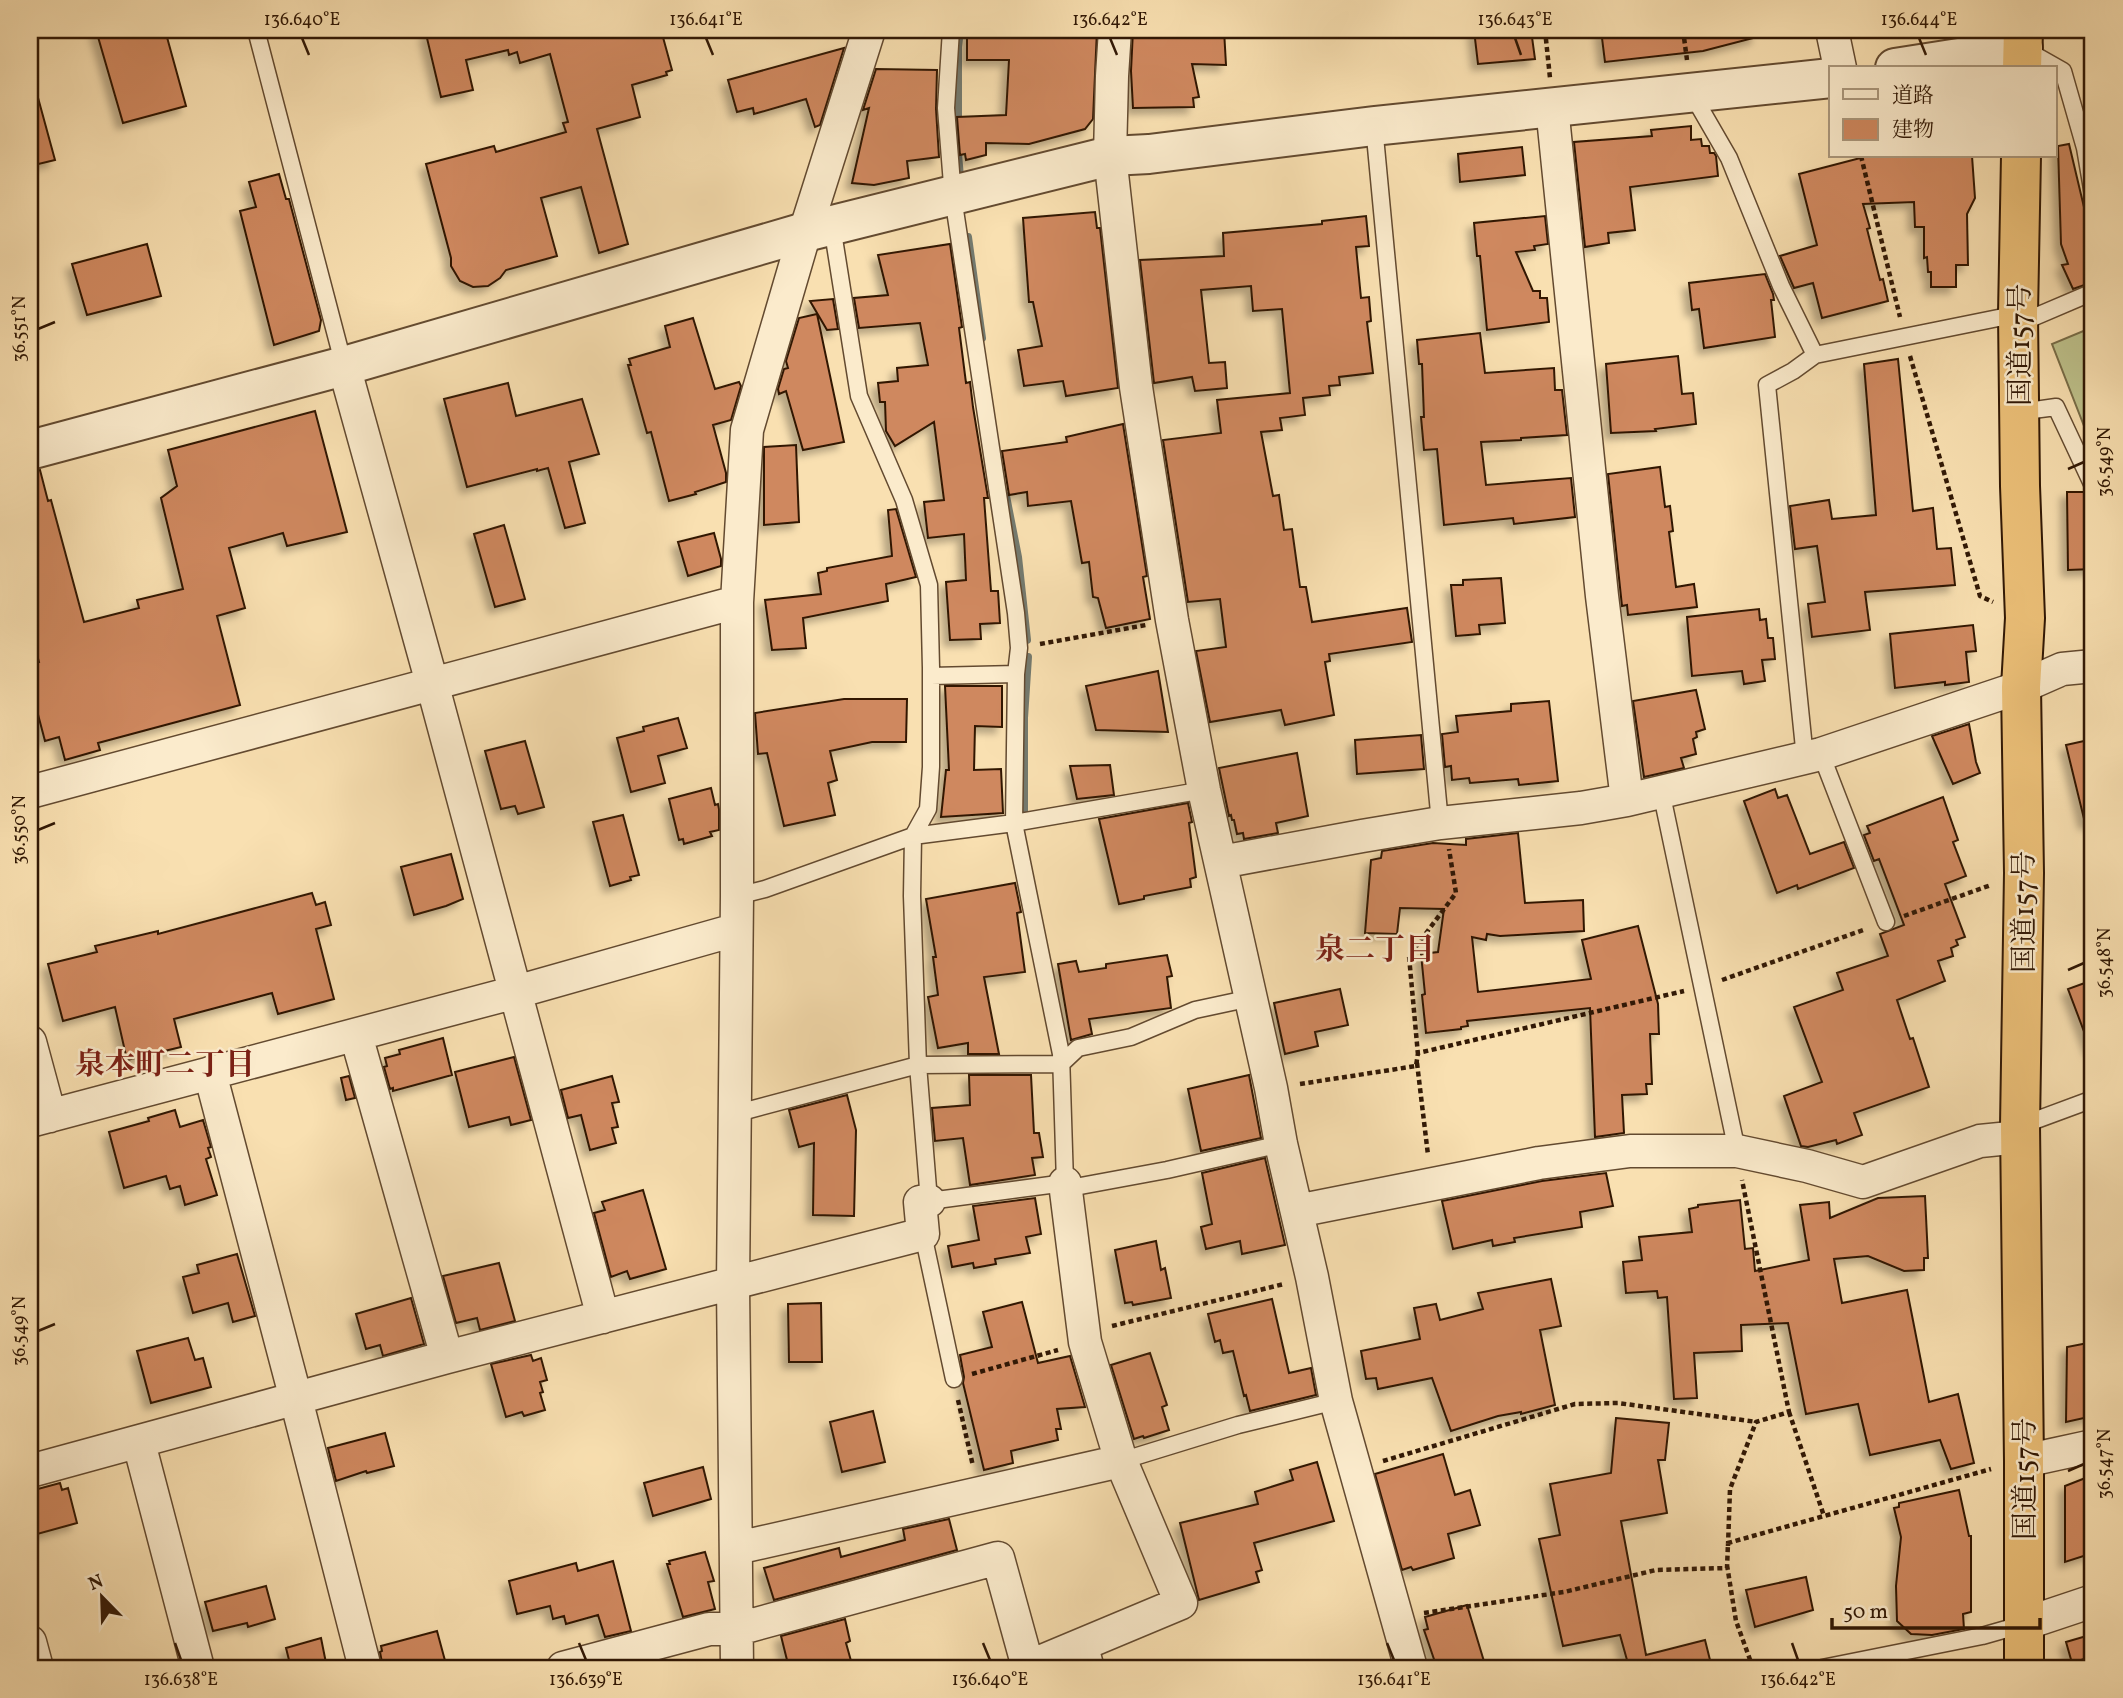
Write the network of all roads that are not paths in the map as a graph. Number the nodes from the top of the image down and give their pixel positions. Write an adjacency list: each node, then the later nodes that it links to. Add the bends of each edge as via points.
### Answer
1 (256, 30): 23 (lane)
2 (869, 30): 19 (street)
3 (951, 30): 18 (lane, via 946,108)
4 (1115, 30): 15 (street)
5 (1832, 30): 7 (street)
6 (2022, 49): 8 (street); 9 (lane)
7 (1840, 66)
8 (1908, 66)
9 (2054, 66)
10 (2056, 67): 17 (lane, via 2063,71)
11 (1829, 78): 12 (street)
12 (1692, 94): 13 (street); 22 (lane, via 1729,158 1775,273)
13 (1552, 107): 14 (street); 37 (street)
14 (1374, 126): 15 (street); 39 (lane)
15 (1110, 156): 18 (street); 34 (street, via 1136,387)
16 (2021, 158): 21 (highway, 国道157号)
17 (2093, 195)
18 (953, 197): 19 (street); 29 (lane, via 1010,574 1019,648)
19 (819, 229): 23 (street); 27 (street, via 747,430); 30 (lane, via 859,396 904,500 929,585)
20 (2093, 292): 21 (lane)
21 (2018, 319): 22 (lane); 24 (highway, 国道157号)
22 (1815, 355): 33 (lane, via 1767,385)
23 (344, 366): 25 (street); 31 (street)
24 (2019, 412): 26 (lane, via 2056,407); 32 (highway, 国道157号, via 2025,618)
25 (30, 450)
26 (2093, 486)
27 (737, 601): 31 (street); 42 (street)
28 (2093, 667): 32 (street, via 2062,669)
29 (1016, 674): 30 (lane); 38 (lane)
30 (932, 676): 40 (lane, via 928,809)
31 (432, 683): 36 (street); 45 (street)
32 (2021, 687): 33 (street); 55 (highway, 国道157号)
33 (1813, 756): 35 (street); 43 (lane)
34 (1204, 790): 38 (lane); 41 (street)
35 (1661, 791): 37 (street); 57 (lane)
36 (30, 792)
37 (1627, 800): 39 (street)
38 (1014, 823): 40 (lane); 49 (lane)
39 (1443, 823): 41 (street)
40 (913, 836): 42 (lane); 50 (lane)
41 (1222, 862): 46 (street)
42 (737, 895): 44 (street)
43 (1886, 922)
44 (735, 930): 45 (street); 53 (street)
45 (516, 992): 47 (street); 63 (street)
46 (1251, 998): 49 (lane, via 1195,1010 1131,1037 1078,1048); 56 (street)
47 (356, 1035): 51 (street); 64 (street)
48 (30, 1042): 54 (street)
49 (1062, 1064): 50 (lane); 58 (lane)
50 (918, 1065): 53 (lane); 59 (lane)
51 (210, 1073): 54 (street); 66 (street)
52 (2093, 1099): 55 (lane)
53 (734, 1114): 62 (street)
54 (40, 1119)
55 (2020, 1132): 57 (street, via 1980,1141 1863,1182); 71 (highway, 国道157号)
56 (1281, 1144): 58 (lane, via 1167,1170 1074,1186); 60 (street)
57 (1737, 1152): 60 (street, via 1630,1152 1539,1163)
58 (1065, 1183): 59 (lane); 70 (street, via 1085,1342)
59 (929, 1201): 61 (street, via 920,1202)
60 (1297, 1211): 67 (street)
61 (922, 1234): 62 (street); 65 (lane)
62 (733, 1284): 63 (street); 73 (street)
63 (603, 1317): 64 (street)
64 (447, 1357): 66 (street)
65 (954, 1379)
66 (296, 1399): 68 (street); 81 (street)
67 (1336, 1401): 70 (lane); 84 (street)
68 (139, 1443): 72 (street); 80 (street)
69 (2093, 1446): 71 (street)
70 (1121, 1461): 73 (street); 78 (street, via 1181,1603)
71 (2008, 1465): 75 (highway, 国道157号)
72 (30, 1471)
73 (737, 1548): 76 (street)
74 (2093, 1601): 75 (street)
75 (2024, 1625): 85 (lane); 86 (highway, 国道157号)
76 (738, 1629): 78 (street, via 998,1558 1028,1667); 82 (street, via 709,1629); 83 (street)
77 (30, 1642): 79 (street)
78 (1092, 1655)
79 (37, 1668)
80 (198, 1668)
81 (365, 1668)
82 (563, 1668)
83 (737, 1668)
84 (1411, 1668)
85 (1822, 1668)
86 (2024, 1668)

